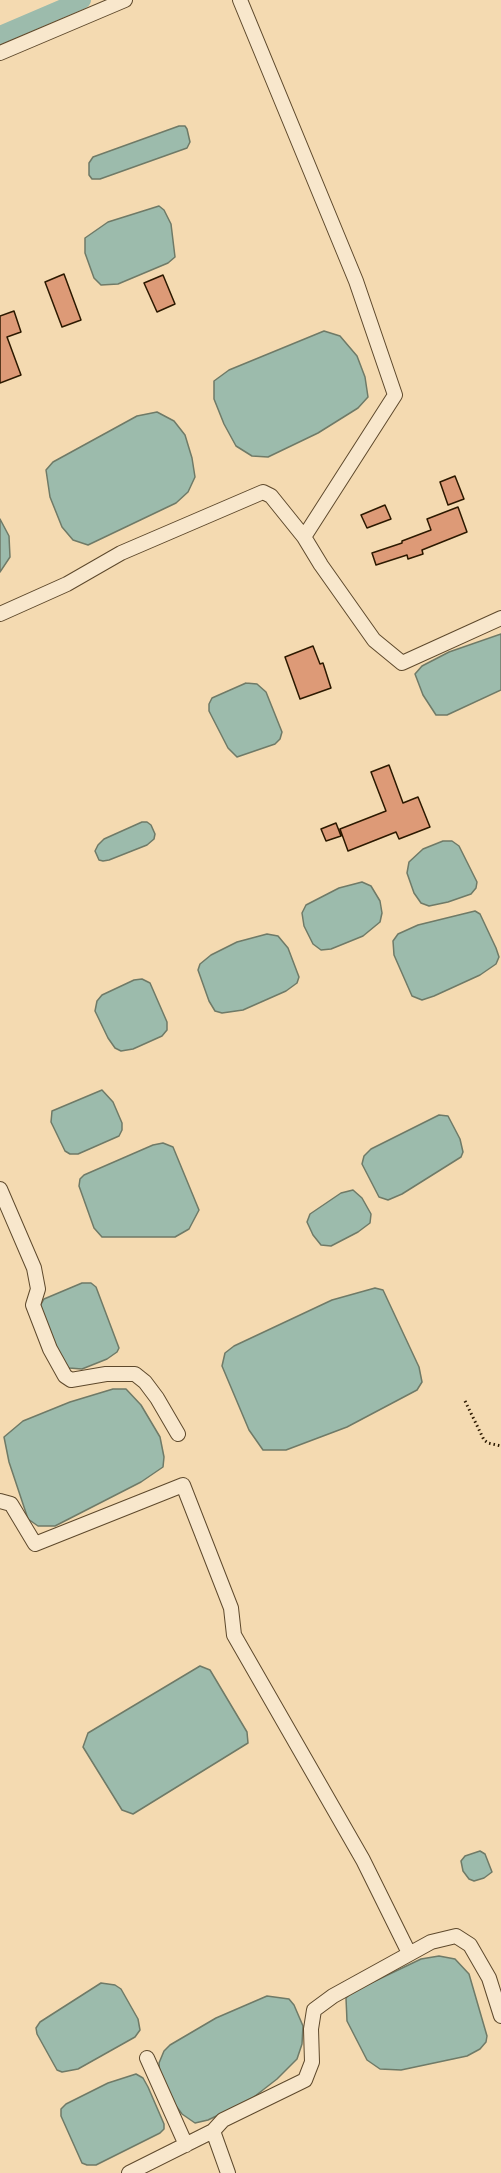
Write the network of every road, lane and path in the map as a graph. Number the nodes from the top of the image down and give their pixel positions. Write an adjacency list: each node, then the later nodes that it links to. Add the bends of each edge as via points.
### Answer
1 (125, 0): 3 (street)
2 (240, 0): 4 (street, via 356,281 395,395)
3 (0, 53)
4 (304, 537): 5 (street, via 271,496 263,492 121,554); 6 (street, via 374,640 402,663)
5 (0, 614)
6 (501, 618)
7 (0, 1189): 9 (street, via 34,1268 38,1289 33,1305 65,1376 71,1380 135,1374 157,1398)
8 (465, 1401): 10 (path, via 484,1440)
9 (178, 1434)
10 (501, 1446)
11 (0, 1501): 12 (street, via 11,1504 35,1544 183,1485 231,1608 234,1635 363,1860)
12 (409, 1953): 13 (street, via 456,1936 470,1945 489,1978); 15 (street, via 314,2010 312,2062 304,2080 224,2120)
13 (501, 2016)
14 (147, 2058): 16 (street)
15 (213, 2131): 16 (street); 18 (street)
16 (186, 2145): 17 (street)
17 (129, 2173)
18 (228, 2173)

